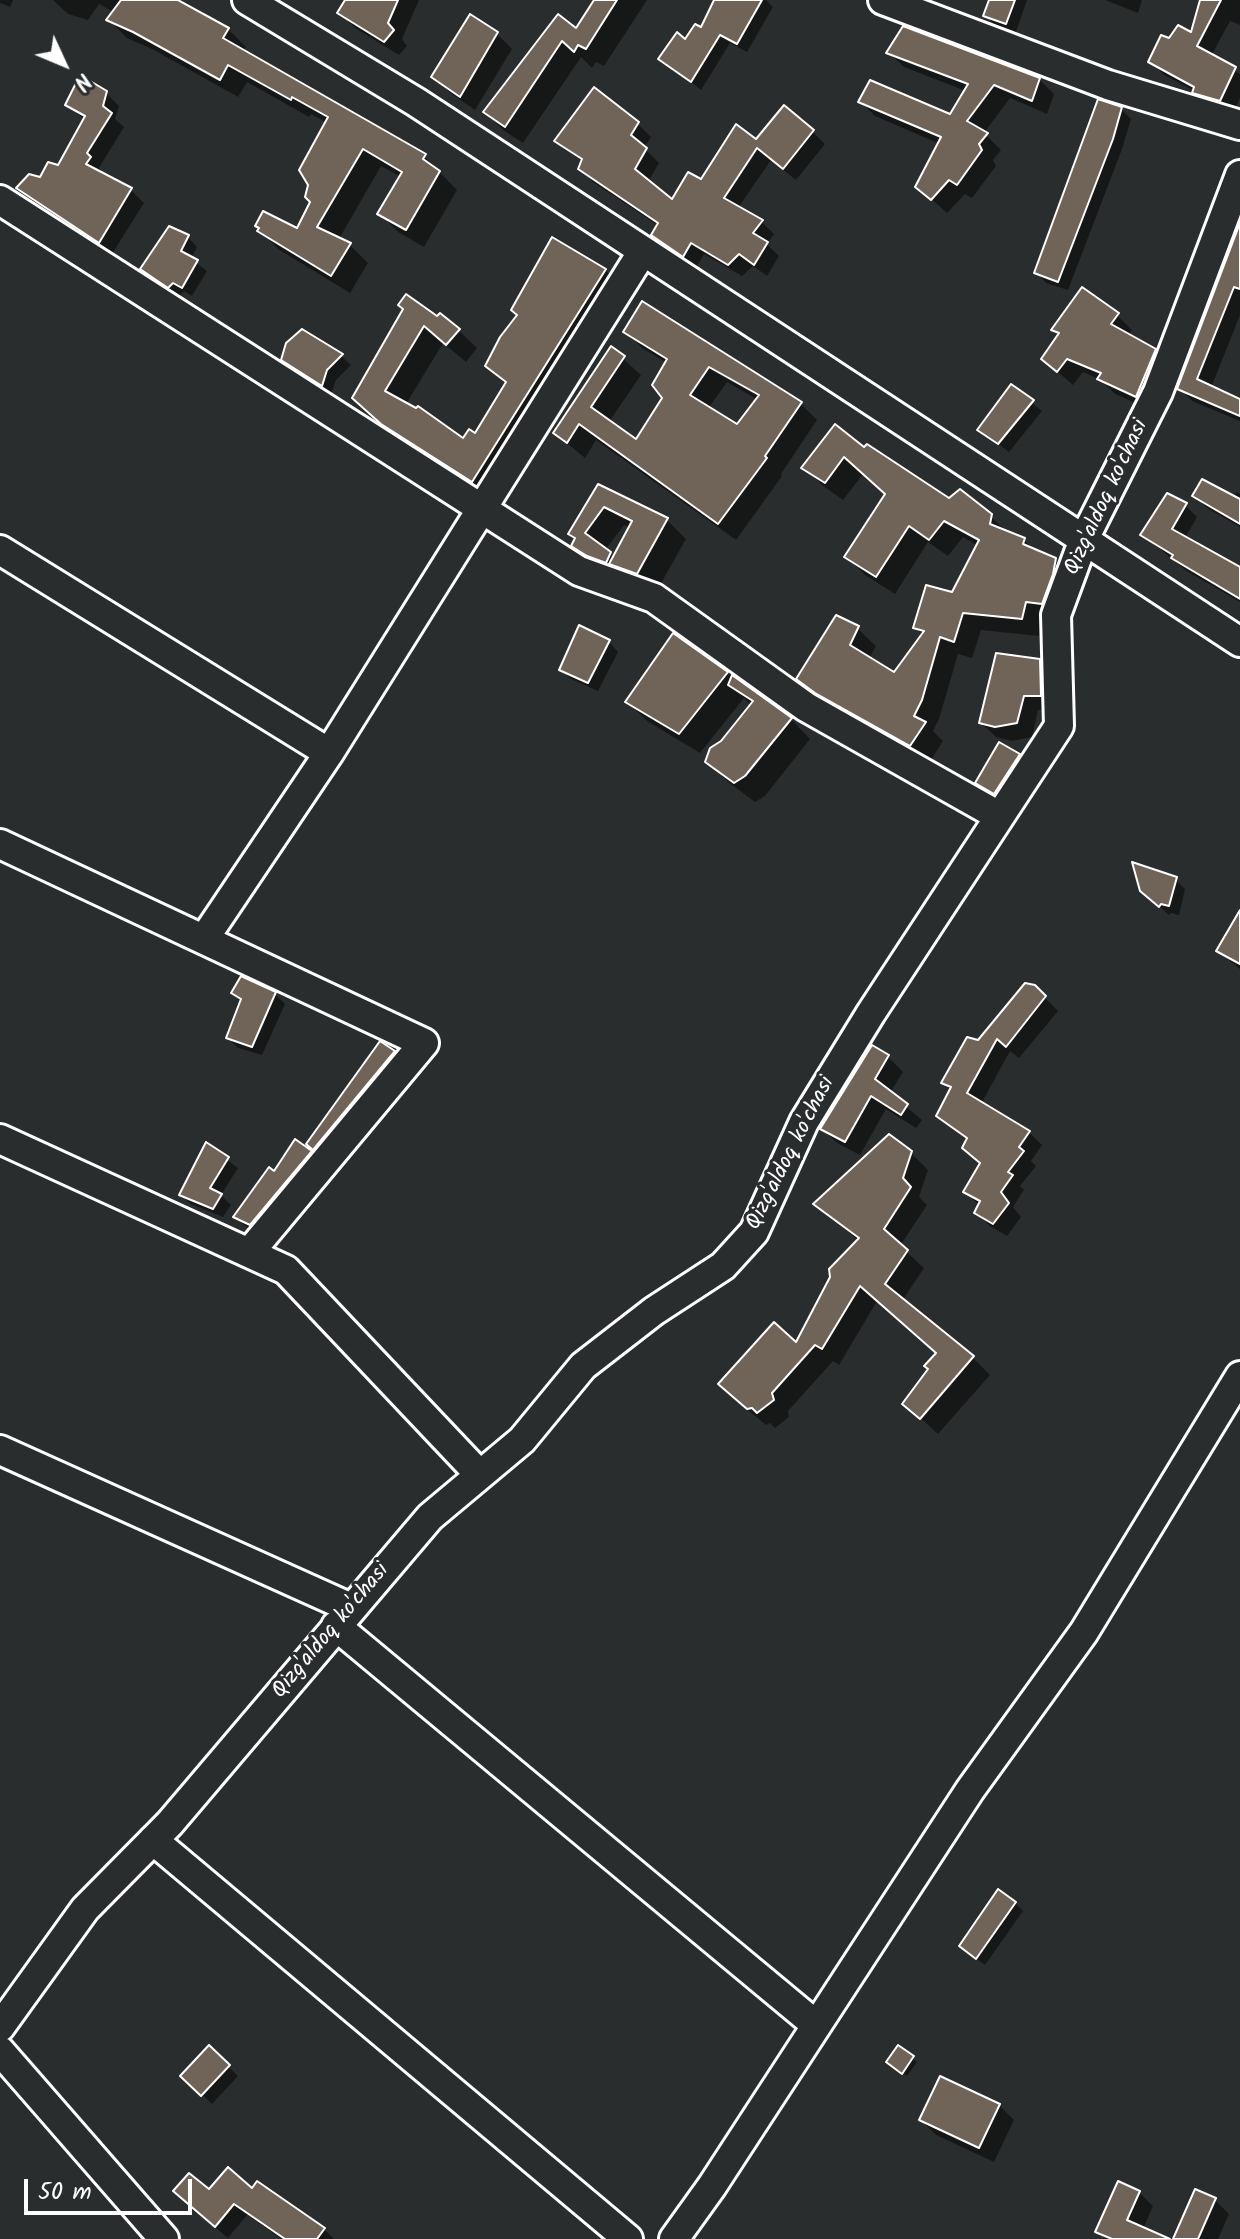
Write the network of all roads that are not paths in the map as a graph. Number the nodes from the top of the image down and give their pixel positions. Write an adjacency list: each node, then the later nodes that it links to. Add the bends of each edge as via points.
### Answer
1 (247, 0): 6 (street, via 416,102)
2 (885, 0): 3 (street, via 1108,85)
3 (1240, 125)
4 (1240, 175): 8 (street, Qizg'aldoq ko'chasi, via 1158,392)
5 (0, 200): 7 (street)
6 (643, 251): 7 (street); 8 (street)
7 (481, 510): 11 (street); 12 (street, via 579,571 654,598 806,707)
8 (1084, 539): 10 (street); 12 (street, Qizg'aldoq ko'chasi, via 1056,615 1059,726)
9 (0, 550): 11 (street)
10 (1240, 642)
11 (329, 753): 14 (street)
12 (999, 816): 19 (street, Qizg'aldoq ko'chasi, via 804,1122 754,1232 723,1266 583,1366 522,1440)
13 (0, 844): 14 (street)
14 (204, 939): 16 (street, via 424,1043)
15 (0, 1139): 16 (street)
16 (249, 1253): 19 (street, via 286,1270)
17 (1240, 1376): 22 (street, via 1084,1632 970,1790)
18 (0, 1450): 20 (street)
19 (480, 1475): 20 (street, Qizg'aldoq ko'chasi, via 430,1517)
20 (344, 1617): 21 (street, Qizg'aldoq ko'chasi); 22 (street)
21 (153, 1840): 23 (street, Qizg'aldoq ko'chasi, via 85,1909); 26 (street)
22 (816, 2025): 27 (street)
23 (0, 2027)
24 (0, 2051): 25 (street)
25 (164, 2239)
26 (628, 2239)
27 (674, 2239)

